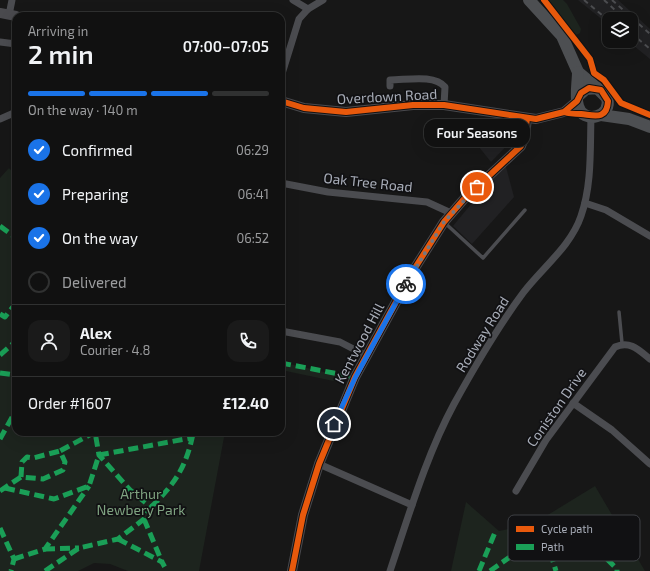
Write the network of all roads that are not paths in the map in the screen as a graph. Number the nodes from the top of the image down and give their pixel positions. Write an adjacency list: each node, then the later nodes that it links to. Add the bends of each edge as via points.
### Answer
1 (12, 0): 6 (street)
2 (293, 0): 5 (street)
3 (323, 0): 5 (street)
4 (529, 0): 10 (main road, via 562,36)
5 (308, 9): 9 (street, via 299,19)
6 (8, 14)
7 (0, 42): 8 (street)
8 (12, 44)
9 (285, 64)
10 (578, 72): 12 (main road); 14 (main road)
11 (390, 86): 16 (street, via 390,80 434,79 445,87)
12 (598, 88): 13 (main road); 14 (main road, via 589,88)
13 (607, 98): 19 (main road, via 607,107); 22 (main road)
14 (577, 99): 17 (street, Overdown Road); 19 (main road, via 578,108)
15 (285, 102): 16 (street, Overdown Road, via 304,108 346,112 413,105)
16 (444, 105): 20 (street, Overdown Road)
17 (564, 112): 19 (street, Overdown Road); 20 (street, Overdown Road, via 543,118)
18 (12, 114): 21 (street)
19 (592, 115): 22 (main road); 25 (street, Rodway Road)
20 (527, 118): 27 (street, Kentwood Hill, via 526,136 520,146)
21 (0, 119)
22 (629, 119): 23 (main road)
23 (650, 127)
24 (285, 183): 27 (street, Oak Tree Road, via 328,192 427,202)
25 (585, 203): 29 (street, via 606,210); 39 (street, Rodway Road, via 575,230 523,293 484,352 453,406)
26 (525, 210): 28 (lane, via 483,258)
27 (451, 213): 28 (street, Kentwood Hill)
28 (444, 222): 33 (street, Kentwood Hill, via 413,271)
29 (650, 236)
30 (619, 312): 32 (lane)
31 (285, 332): 33 (street, via 340,342)
32 (622, 343): 34 (street, via 631,345); 35 (street, Coniston Drive, via 615,347)
33 (367, 356): 36 (street, Kentwood Hill, via 334,424)
34 (650, 359)
35 (574, 403): 37 (street, via 612,430); 38 (street, Coniston Drive, via 546,440)
36 (319, 464): 39 (street); 40 (street, Kentwood Hill, via 303,515)
37 (650, 464)
38 (516, 491)
39 (412, 505): 41 (street, Rodway Road)
40 (292, 571)
41 (390, 571)

